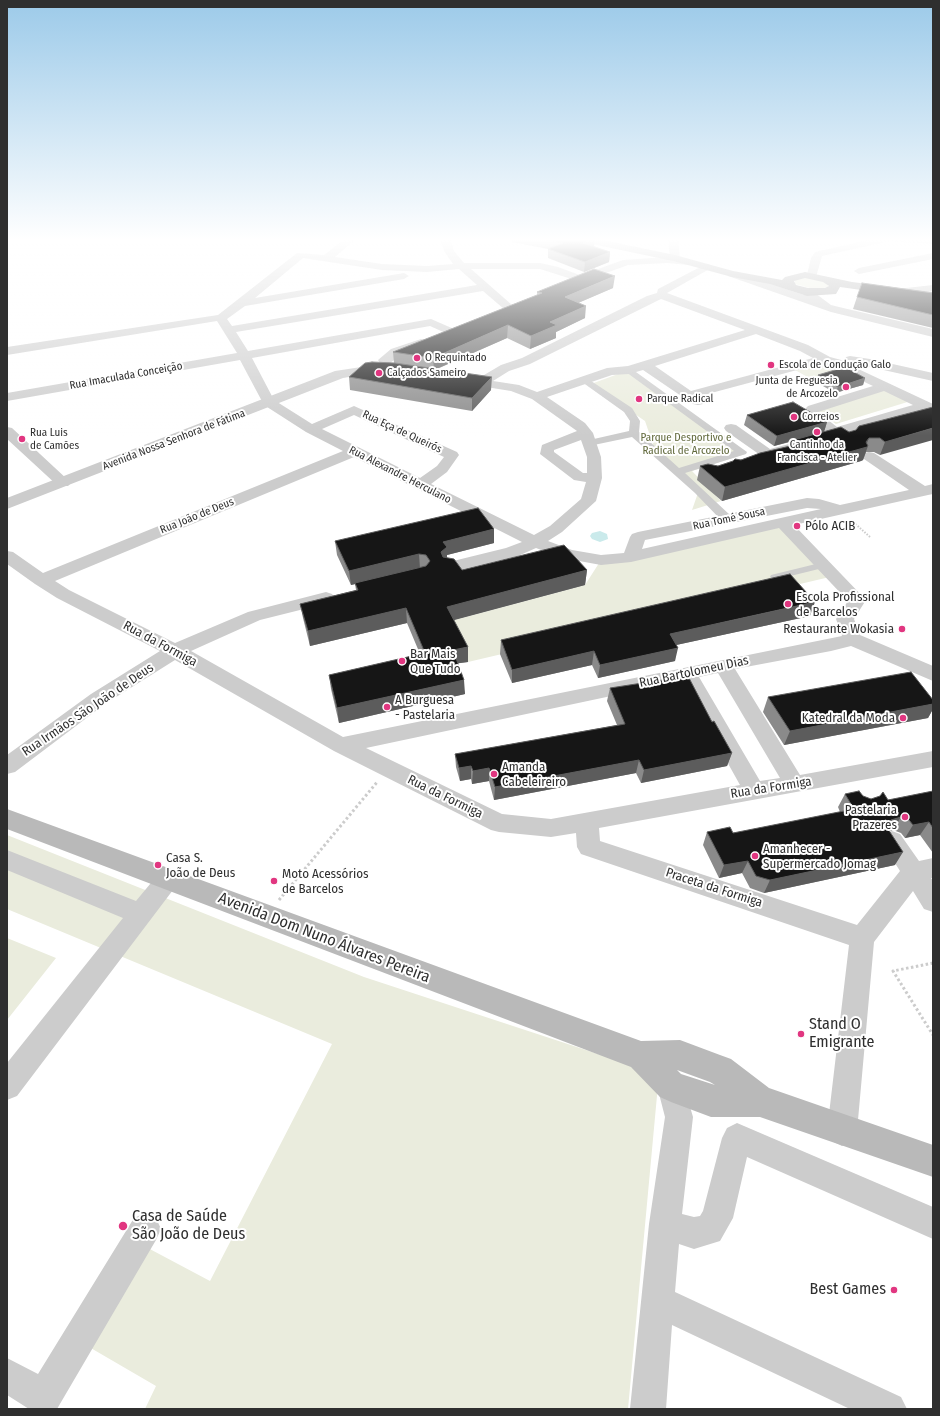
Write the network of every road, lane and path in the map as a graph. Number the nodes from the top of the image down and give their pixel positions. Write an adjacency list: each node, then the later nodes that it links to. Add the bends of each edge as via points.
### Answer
1 (240, 304): 10 (street)
2 (383, 304): 12 (street)
3 (505, 304): 8 (street)
4 (517, 304): 8 (street)
5 (640, 304): 26 (street, via 526,361 505,368)
6 (687, 304): 13 (street)
7 (846, 304): 15 (street, via 887,323)
8 (508, 307): 9 (street)
9 (494, 313)
10 (221, 318): 12 (street); 16 (street)
11 (465, 325): 14 (street, Avenida Nossa Senhora de Fátima)
12 (228, 330): 17 (street)
13 (758, 330): 18 (street); 20 (street)
14 (450, 331): 17 (street, Rua Imaculada Conceição, via 431,322); 30 (street, Avenida Nossa Senhora de Fátima, via 396,352 376,364 340,374)
15 (933, 333)
16 (7, 351)
17 (244, 355): 29 (street, Rua Imaculada Conceição); 30 (street)
18 (828, 359): 19 (street); 20 (street, via 694,398); 22 (street)
19 (850, 363): 22 (street); 23 (street, via 870,363)
20 (646, 365): 21 (street)
21 (629, 370): 25 (street, via 611,371); 43 (street, via 742,452)
22 (861, 374): 27 (street)
23 (933, 377)
24 (451, 378): 26 (street)
25 (585, 380): 28 (street); 34 (street, via 628,410 635,421)
26 (482, 382): 28 (street, via 514,388)
27 (886, 386): 31 (street); 38 (street, via 810,412)
28 (537, 396): 36 (street, via 580,426)
29 (7, 397)
30 (269, 402): 33 (street, Rua Alexandre Herculano); 46 (street, Avenida Nossa Senhora de Fátima)
31 (929, 408): 38 (street, via 843,429)
32 (730, 428): 41 (street)
33 (311, 429): 40 (street, Rua Alexandre Herculano); 47 (street, Rua Eça de Queirós, via 354,410 452,455 442,470)
34 (634, 434): 36 (street); 43 (street)
35 (10, 436): 46 (street)
36 (588, 438): 45 (street, via 594,457); 45 (street, via 547,448 547,454 579,477)
37 (824, 438): 38 (street)
38 (844, 438)
39 (803, 444): 41 (street)
40 (353, 452): 47 (street, Rua Alexandre Herculano); 60 (street, Rua João de Deus)
41 (768, 454): 44 (street)
42 (869, 456): 48 (street)
43 (677, 472): 51 (street)
44 (696, 475)
45 (595, 478): 54 (street, via 588,501 556,529)
46 (63, 483): 49 (street, Avenida Nossa Senhora de Fátima)
47 (420, 486): 54 (street, Rua Alexandre Herculano)
48 (928, 491): 50 (street, Rua Tomé Sousa)
49 (7, 504)
50 (840, 511): 51 (street, Rua Tomé Sousa, via 807,503); 52 (street, Rua Tomé Sousa); 53 (path)
51 (727, 519): 56 (street, Rua Tomé Sousa, via 638,537)
52 (783, 523): 56 (street, Rua Tomé Sousa); 57 (street)
53 (870, 537)
54 (535, 542): 56 (street, Rua Tomé Sousa, via 570,554 601,560); 58 (street, via 512,552)
55 (7, 556): 60 (street, Rua da Formiga)
56 (631, 557)
57 (824, 565): 59 (lane); 62 (street, via 857,600 845,618)
58 (451, 567)
59 (774, 577)
60 (41, 580): 63 (street, Rua da Formiga, via 63,594)
61 (344, 593): 63 (street, Rua Irmãos São João de Deus, via 254,616)
62 (852, 639): 64 (street, Rua Bartolomeu Dias); 66 (street)
63 (175, 651): 67 (street, Rua da Formiga); 69 (street, Rua Irmãos São João de Deus, via 98,699)
64 (723, 665): 65 (street, Rua Bartolomeu Dias); 72 (street)
65 (688, 674): 67 (street, Rua Bartolomeu Dias); 73 (street)
66 (933, 674)
67 (341, 745): 70 (street, Rua da Formiga)
68 (933, 759): 71 (street, Rua da Formiga)
69 (7, 766)
70 (389, 769): 76 (street, Rua da Formiga, via 499,823 551,828); 83 (path)
71 (846, 776): 72 (street, Rua da Formiga); 74 (street)
72 (795, 785): 73 (street, Rua da Formiga)
73 (754, 791): 76 (street, Rua da Formiga)
74 (860, 796)
75 (7, 819): 80 (main road, Avenida Dom Nuno Álvares Pereira)
76 (586, 822): 84 (street, Praceta da Formiga, via 589,847)
77 (892, 841): 79 (street)
78 (7, 860): 82 (street)
79 (923, 870): 81 (street); 84 (street)
80 (168, 879): 82 (street); 83 (main road, Avenida Dom Nuno Álvares Pereira)
81 (933, 901)
82 (141, 914): 88 (street)
83 (266, 916): 87 (main road, Avenida Dom Nuno Álvares Pereira)
84 (862, 938): 93 (street)
85 (933, 963): 86 (path, via 894,971)
86 (933, 1036)
87 (641, 1056): 89 (main road, Avenida Dom Nuno Álvares Pereira); 91 (main road, Avenida Dom Nuno Álvares Pereira, via 680,1056 720,1070)
88 (7, 1086)
89 (672, 1086): 90 (main road, Avenida Dom Nuno Álvares Pereira); 92 (street)
90 (711, 1101): 91 (main road, Avenida Dom Nuno Álvares Pereira); 92 (street)
91 (760, 1101): 93 (main road, Avenida Dom Nuno Álvares Pereira)
92 (680, 1117): 96 (street)
93 (842, 1131): 94 (main road, Avenida Dom Nuno Álvares Pereira)
94 (933, 1161)
95 (933, 1223): 96 (street, via 737,1138 717,1218 709,1230 694,1233)
96 (665, 1224): 98 (street)
97 (145, 1229): 99 (street, via 44,1398)
98 (658, 1301): 100 (street); 101 (street)
99 (7, 1375)
100 (648, 1409)
101 (889, 1409)

